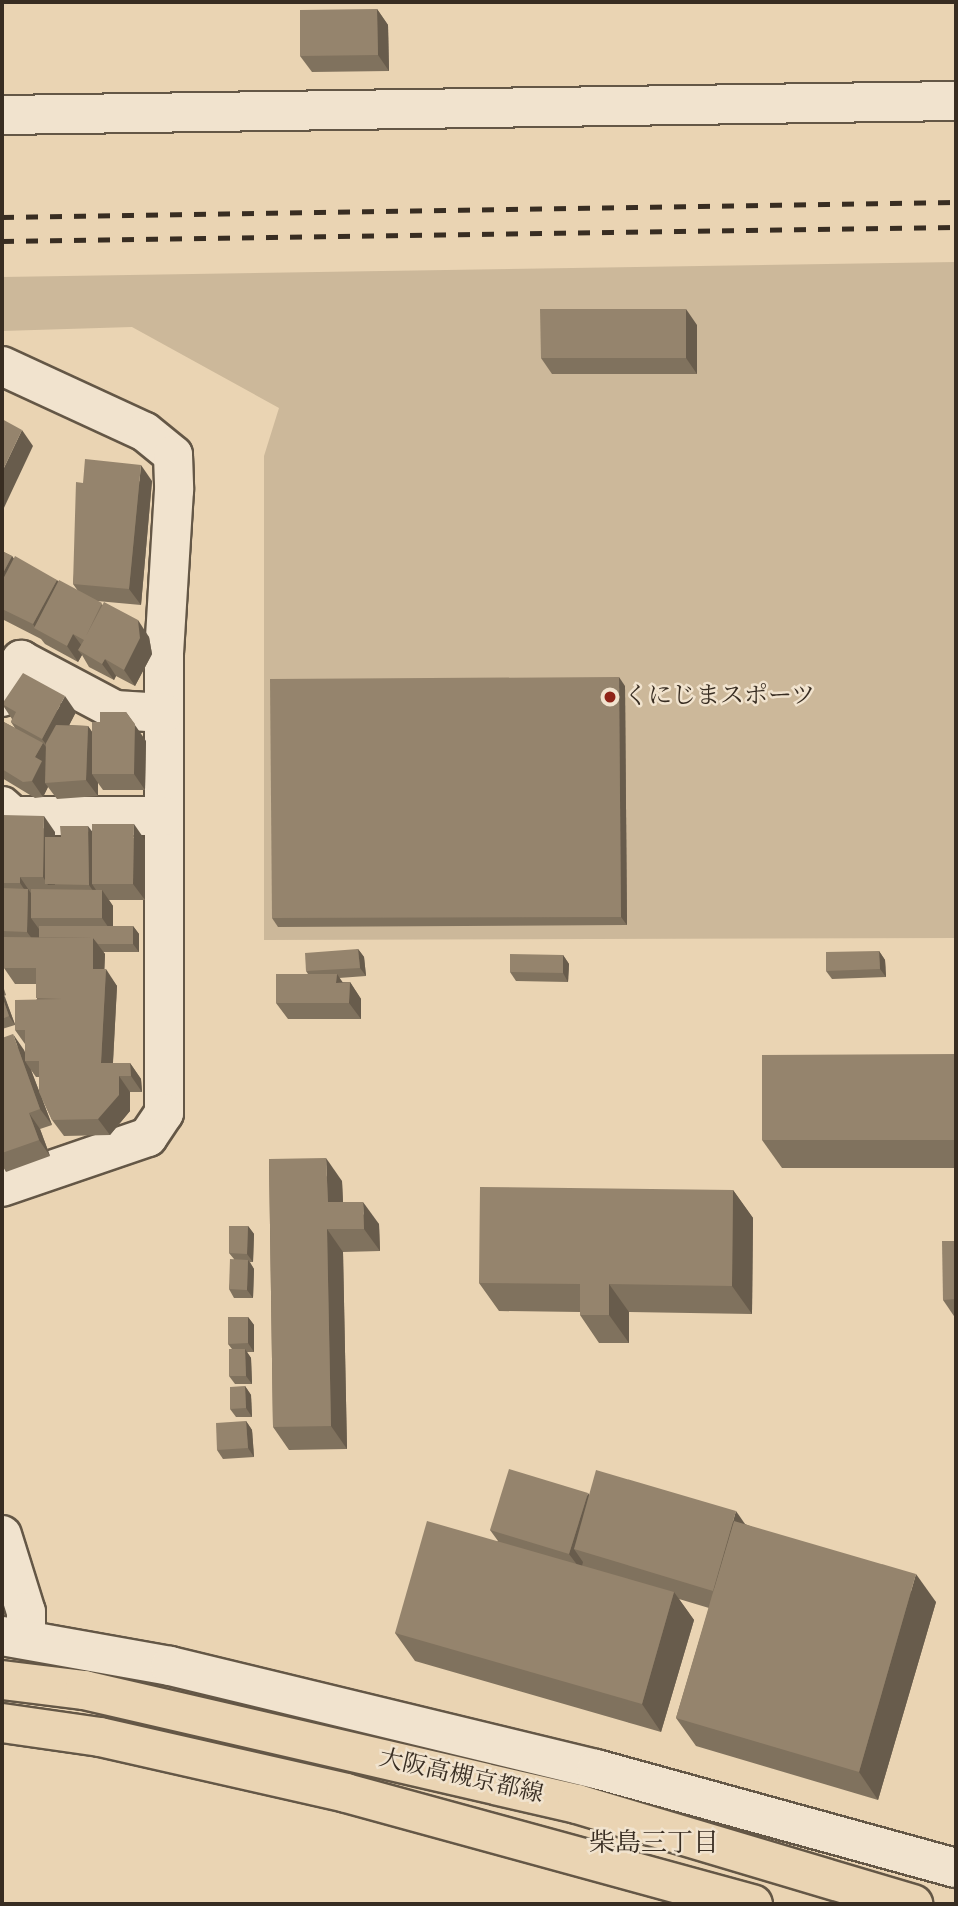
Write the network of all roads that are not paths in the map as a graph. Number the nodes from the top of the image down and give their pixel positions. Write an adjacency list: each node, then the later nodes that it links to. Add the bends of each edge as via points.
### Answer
1 (956, 101): 2 (street)
2 (2, 114)
3 (2, 366): 5 (street, via 145,432 173,455)
4 (2, 697): 5 (street, via 21,660 115,710)
5 (164, 713): 7 (street)
6 (2, 806): 7 (street, via 13,816)
7 (164, 816): 8 (street, via 164,1113 148,1138)
8 (2, 1187)
9 (2, 1535): 10 (street, via 26,1612)
10 (14, 1637): 13 (street, via 170,1666 596,1769)
11 (2, 1680): 15 (main road, 大阪高槻京都線, via 84,1690 577,1804)
12 (2, 1723): 14 (main road, 大阪高槻京都線, via 100,1737 346,1793)
13 (956, 1868)
14 (753, 1904)
15 (913, 1904)

